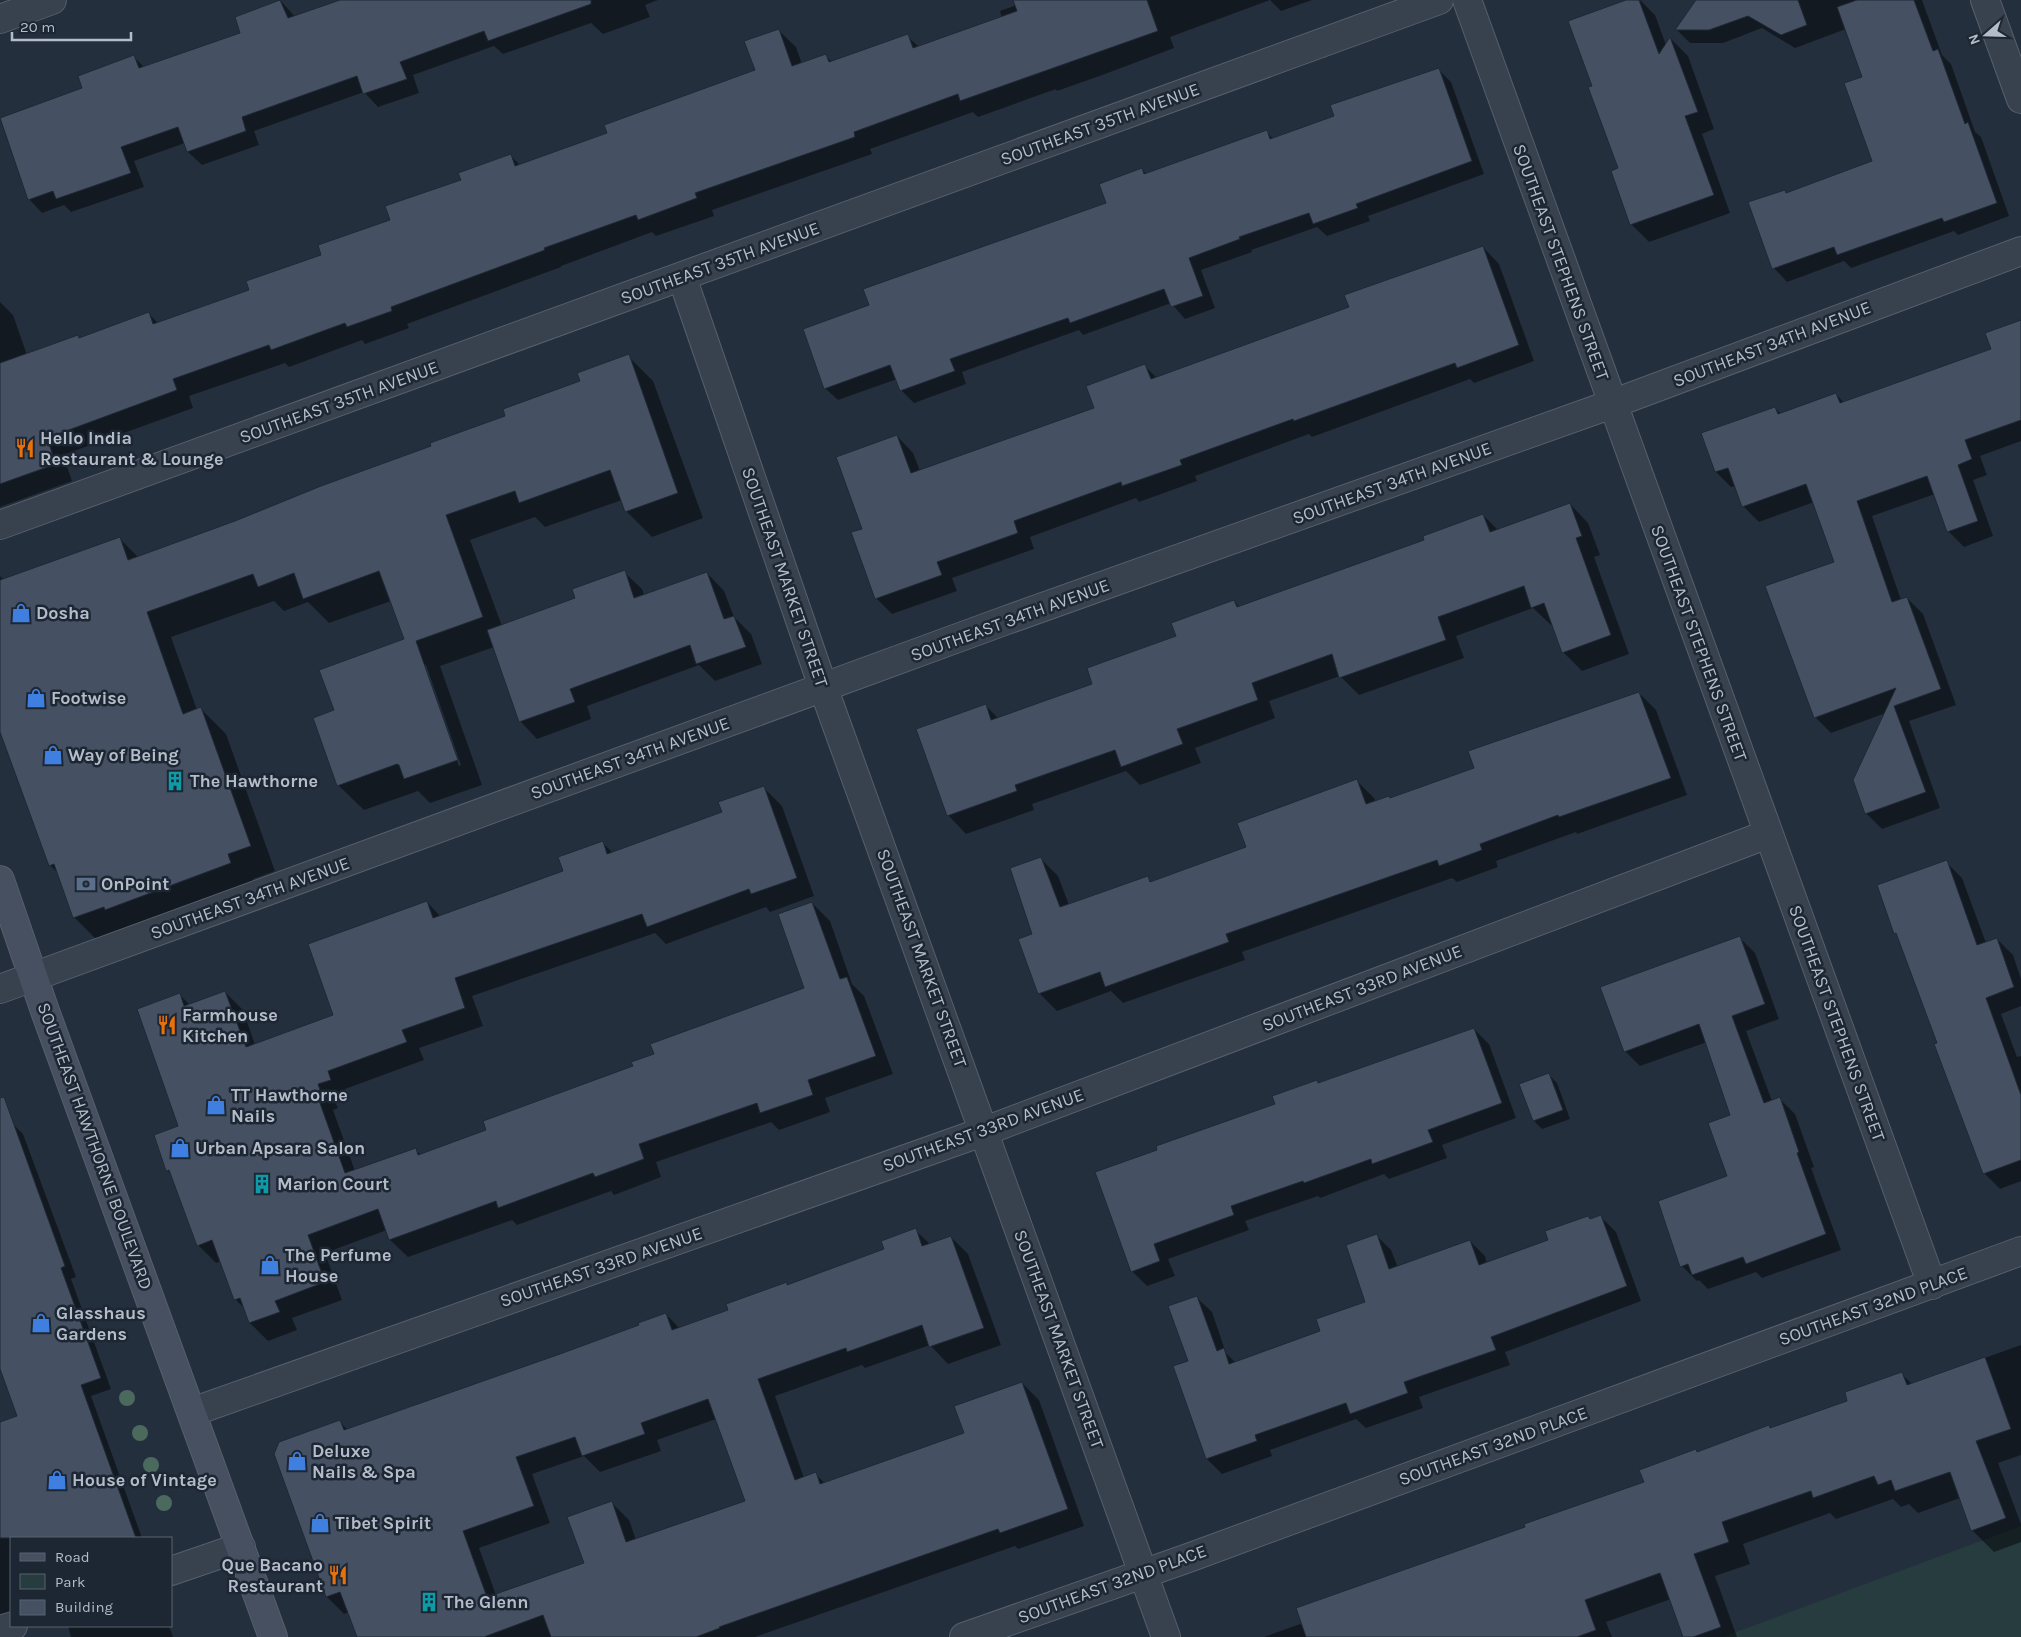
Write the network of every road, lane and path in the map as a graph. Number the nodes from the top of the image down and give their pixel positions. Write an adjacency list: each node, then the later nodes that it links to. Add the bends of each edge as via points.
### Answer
1 (52, 0): 5 (street)
2 (1439, 0): 8 (street, SOUTHEAST 35TH AVENUE)
3 (1467, 0): 9 (street, SOUTHEAST STEPHENS STREET)
4 (1985, 0): 6 (street)
5 (0, 19)
6 (2021, 99)
7 (2021, 251): 9 (street, SOUTHEAST 34TH AVENUE)
8 (682, 278): 10 (street, SOUTHEAST 35TH AVENUE); 11 (street, SOUTHEAST MARKET STREET)
9 (1612, 404): 11 (street, SOUTHEAST 34TH AVENUE); 12 (street, SOUTHEAST STEPHENS STREET)
10 (0, 525)
11 (823, 687): 14 (street, SOUTHEAST 34TH AVENUE); 16 (street, SOUTHEAST MARKET STREET)
12 (1768, 834): 16 (street, SOUTHEAST 33RD AVENUE); 18 (street, SOUTHEAST STEPHENS STREET)
13 (0, 880): 14 (main road, SOUTHEAST HAWTHORNE BOULEVARD)
14 (34, 977): 15 (street, SOUTHEAST 34TH AVENUE); 19 (main road, SOUTHEAST HAWTHORNE BOULEVARD)
15 (0, 989)
16 (985, 1131): 19 (street, SOUTHEAST 33RD AVENUE); 22 (street, SOUTHEAST MARKET STREET)
17 (2021, 1251): 18 (street, SOUTHEAST 32ND PLACE)
18 (1932, 1285): 22 (street, SOUTHEAST 32ND PLACE)
19 (192, 1412): 20 (main road, SOUTHEAST HAWTHORNE BOULEVARD)
20 (241, 1546): 21 (street); 23 (main road, SOUTHEAST HAWTHORNE BOULEVARD)
21 (172, 1571)
22 (1143, 1574): 24 (street, SOUTHEAST 32ND PLACE); 25 (street, SOUTHEAST MARKET STREET)
23 (273, 1637)
24 (964, 1637)
25 (1166, 1637)

